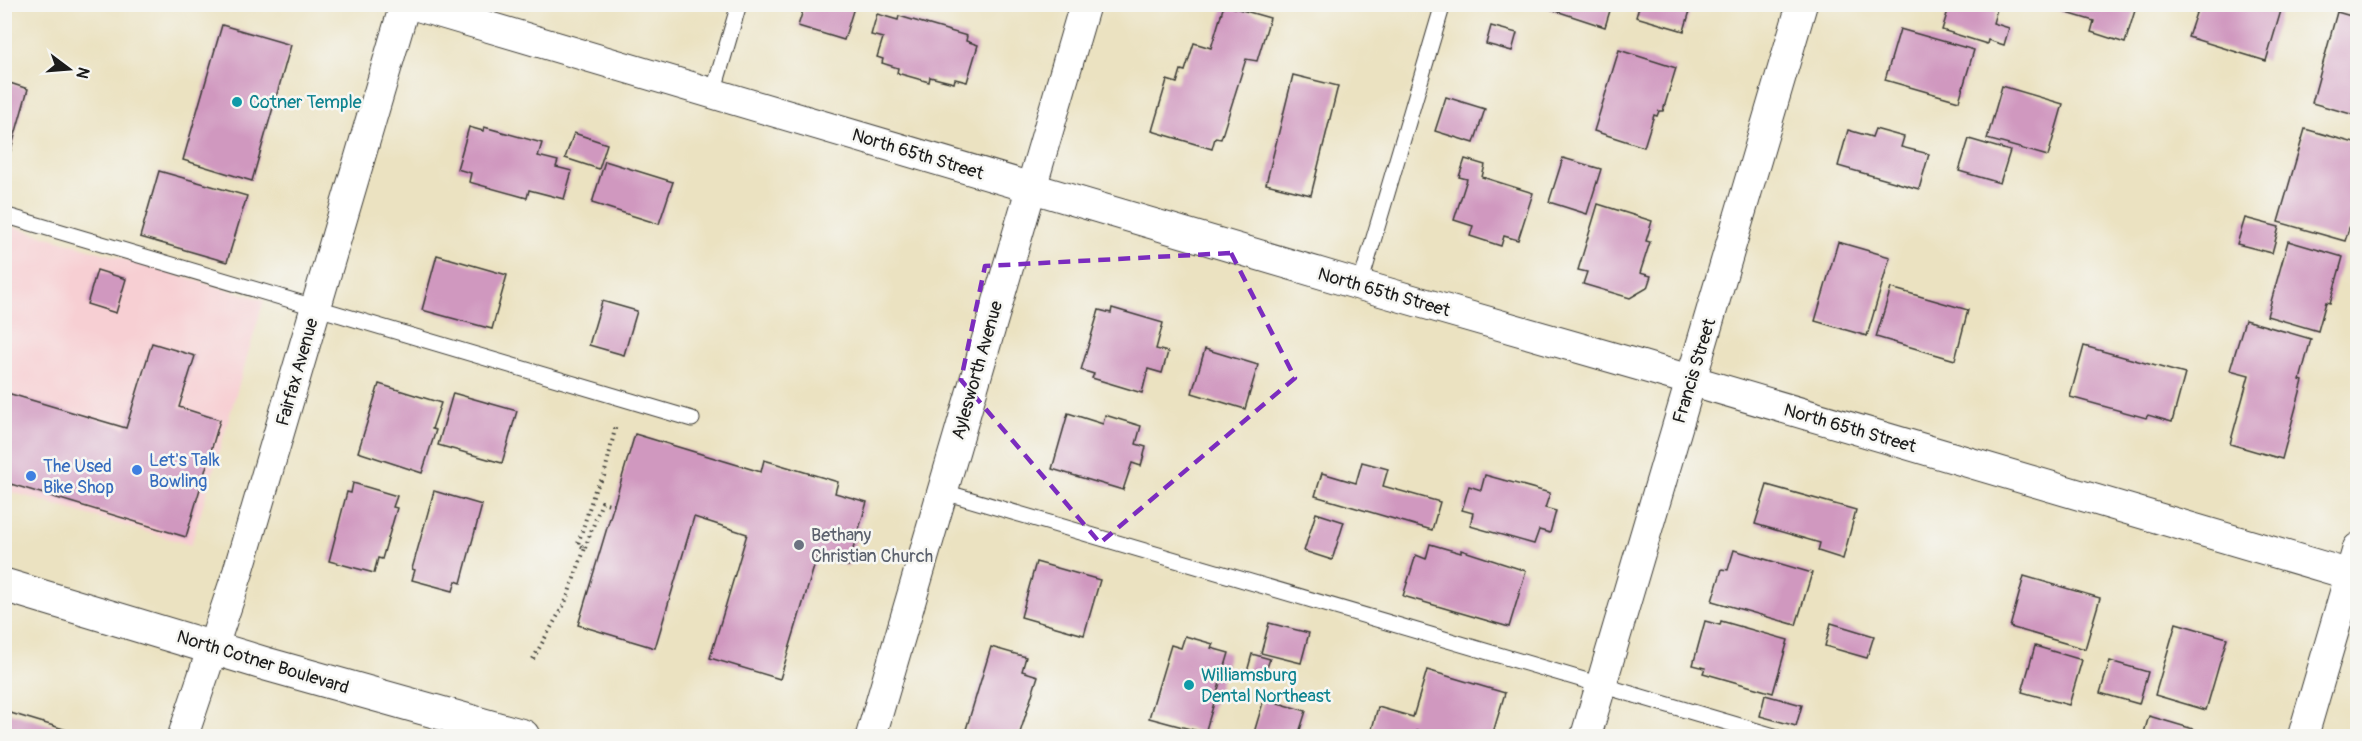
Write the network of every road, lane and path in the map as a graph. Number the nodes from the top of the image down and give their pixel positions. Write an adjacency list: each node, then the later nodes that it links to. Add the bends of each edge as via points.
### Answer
1 (405, 4): 11 (street, Fairfax Avenue)
2 (411, 4): 7 (street, North 65th Street)
3 (739, 4): 7 (lane)
4 (1085, 4): 8 (street, Aylesworth Avenue)
5 (1443, 4): 10 (lane)
6 (1802, 4): 12 (street, Francis Street)
7 (712, 93): 8 (street, North 65th Street)
8 (1031, 188): 10 (street, North 65th Street); 15 (street, Aylesworth Avenue)
9 (4, 215): 11 (lane)
10 (1360, 285): 12 (street, North 65th Street)
11 (316, 307): 13 (lane); 20 (street, Fairfax Avenue)
12 (1692, 381): 18 (street, North 65th Street); 22 (street, Francis Street)
13 (613, 395): 14 (lane); 17 (path, via 617,429 578,544)
14 (692, 419)
15 (941, 491): 22 (lane); 25 (street, Aylesworth Avenue)
16 (614, 505): 17 (path, via 602,502)
17 (585, 548): 21 (path, via 566,603)
18 (2355, 566): 28 (street)
19 (4, 585): 20 (main road, North Cotner Boulevard)
20 (214, 647): 23 (street, Fairfax Avenue); 24 (main road, North Cotner Boulevard)
21 (533, 659)
22 (1601, 685): 26 (street, Francis Street); 27 (lane)
23 (183, 736)
24 (523, 736)
25 (871, 736)
26 (1586, 736)
27 (1774, 736)
28 (2303, 736)

